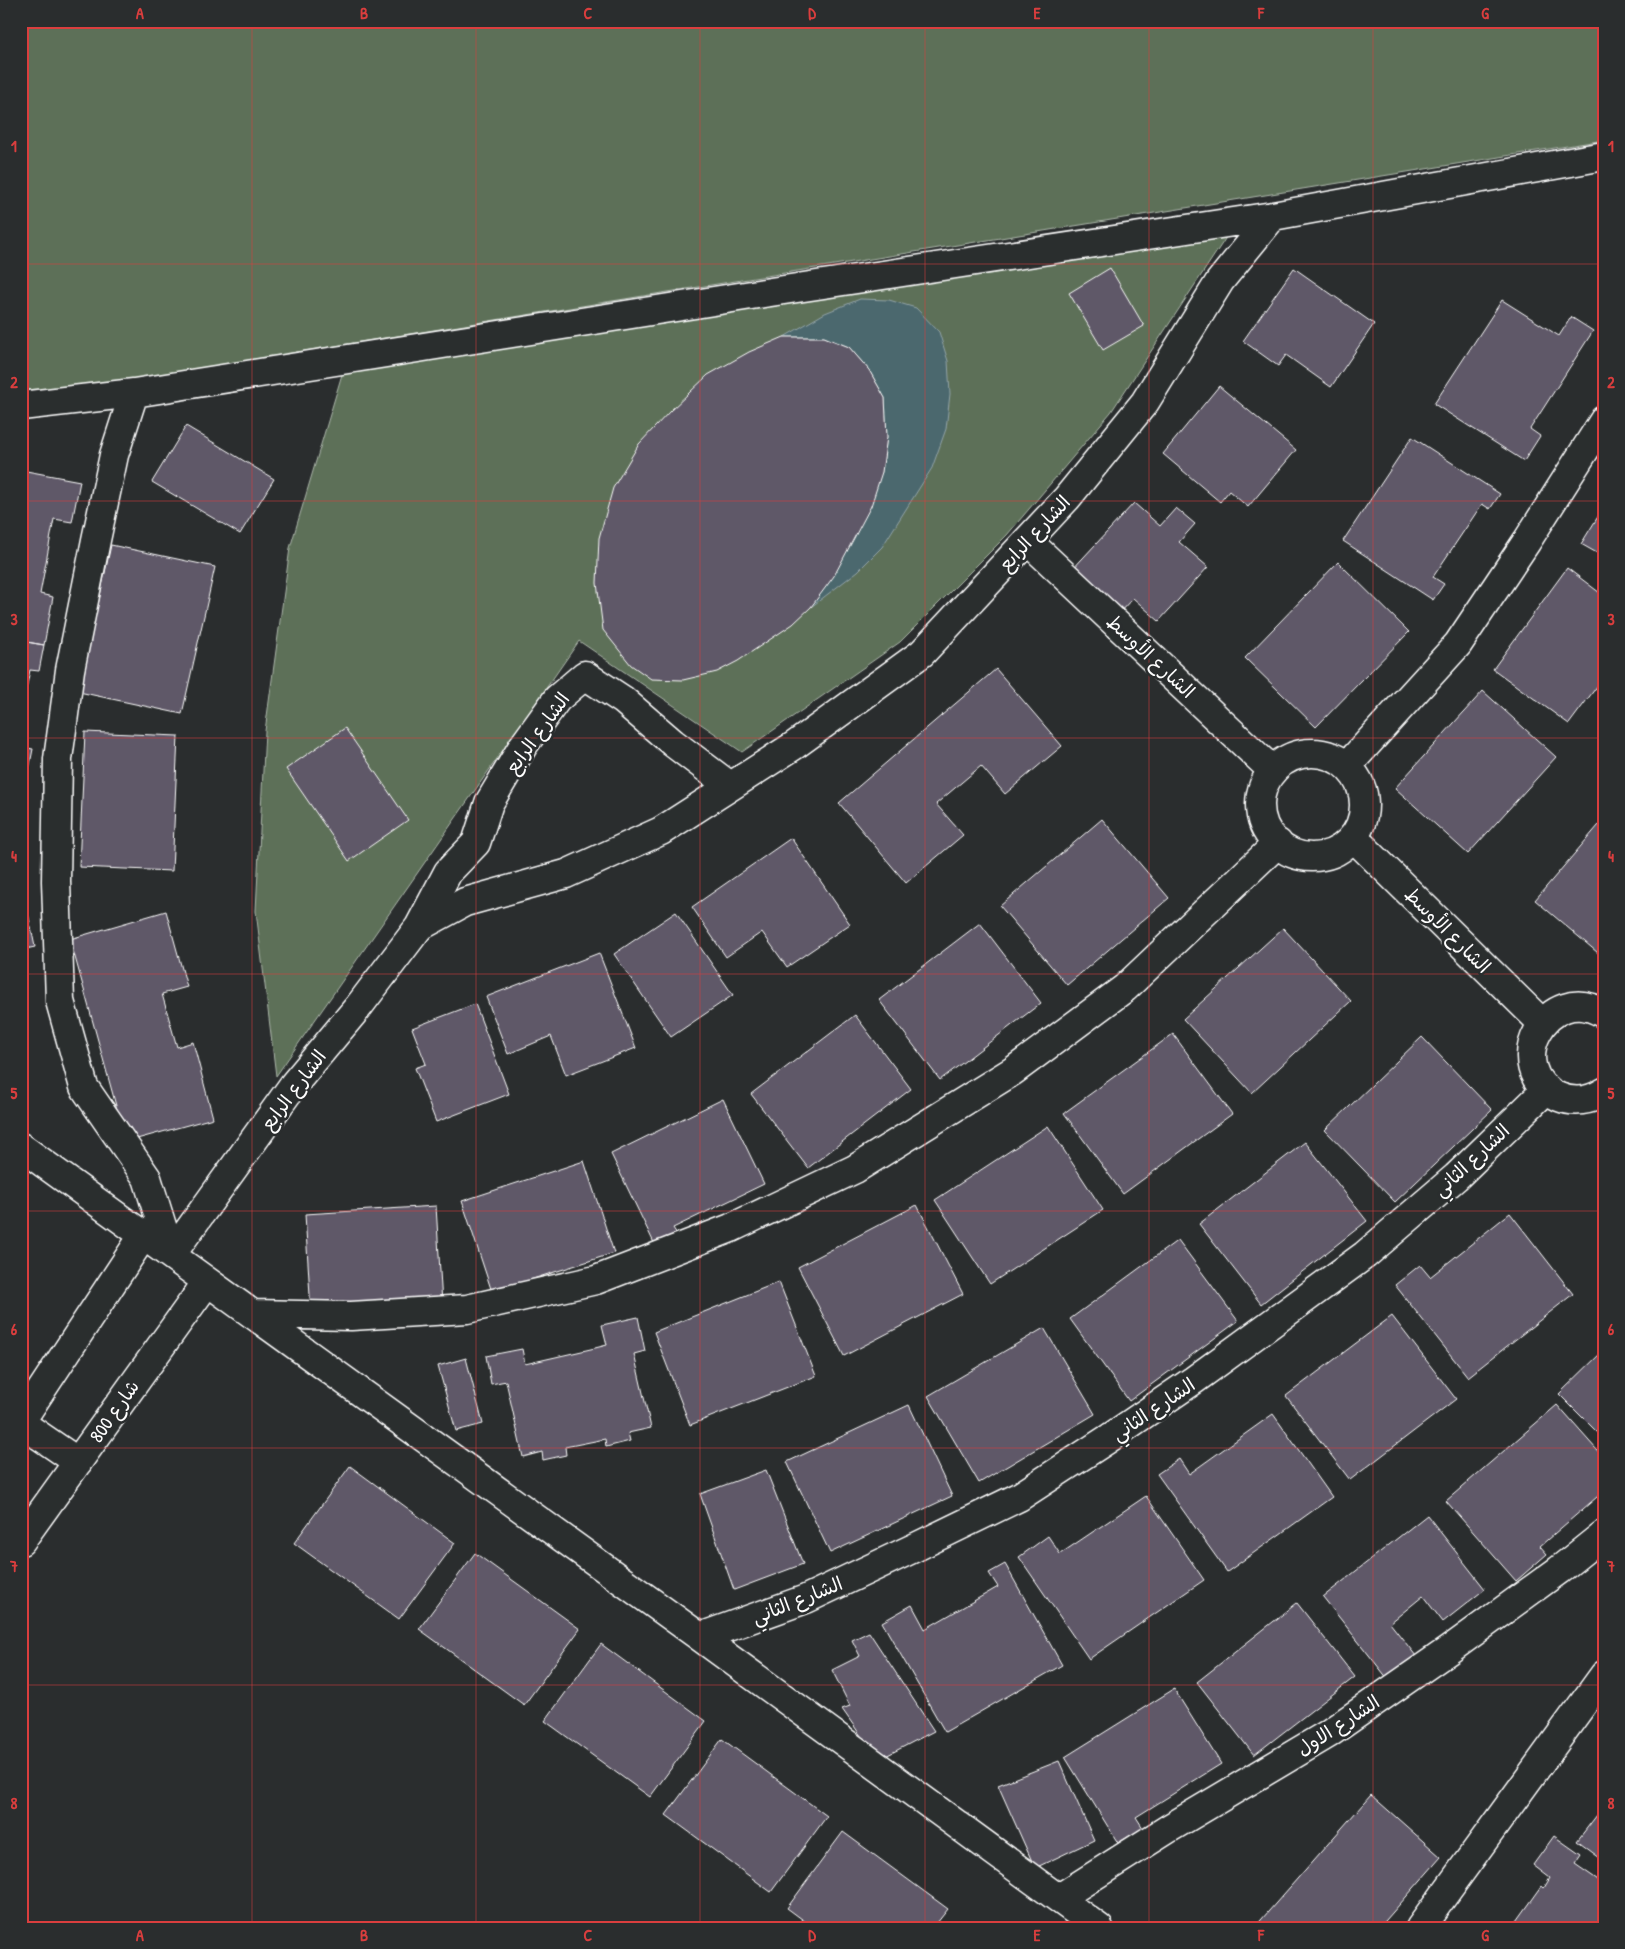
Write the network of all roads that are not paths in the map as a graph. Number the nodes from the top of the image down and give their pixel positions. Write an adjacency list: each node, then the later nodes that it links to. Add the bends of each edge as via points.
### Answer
1 (1604, 156): 2 (street)
2 (1273, 216): 3 (street, via 764,292); 6 (street, الشارع الرابع, via 1220,281 1145,402)
3 (134, 393): 4 (street); 19 (street, via 114,455 96,540 70,670 58,759 56,881 60,1002 84,1087 147,1178)
4 (21, 406)
5 (1604, 420): 7 (street, via 1458,644)
6 (1028, 541): 8 (street, الشارع الأوسط); 9 (street, الشارع الرابع, via 922,653 795,745)
7 (1347, 766): 8 (street, via 1329,756 1309,753 1290,758); 10 (street, via 1358,779 1363,796 1361,821)
8 (1273, 771): 11 (street, via 1264,786 1260,804 1263,821)
9 (730, 786): 12 (street, الشارع الرابع, via 652,835 566,874 466,902); 12 (street, الشارع الرابع, via 622,700 585,675 557,699 523,746 489,803 476,843 448,872)
10 (1353, 837): 11 (street, via 1337,850 1317,856 1296,854); 14 (street, الشارع الأوسط)
11 (1278, 843): 21 (street, via 1125,988 1013,1071 855,1169 731,1228 596,1280 467,1309 351,1316)
12 (419, 927): 19 (street, الشارع الرابع, via 294,1084)
13 (1604, 1014): 14 (street, via 1586,1007 1569,1007)
14 (1542, 1023): 15 (street, via 1534,1037 1531,1061)
15 (1547, 1089): 16 (street, via 1554,1094 1583,1101); 26 (street, الشارع الثاني, via 1456,1177 1364,1254 1194,1380 1108,1439 1019,1496 924,1543 806,1598)
16 (1604, 1092)
17 (21, 1147): 18 (street)
18 (143, 1236): 19 (street); 22 (street)
19 (171, 1256): 20 (street)
20 (208, 1282): 21 (street); 23 (street, شارع 800)
21 (253, 1314): 26 (street)
22 (21, 1422): 23 (street)
23 (78, 1462): 25 (street, شارع 800)
24 (1604, 1534): 28 (street, الشارع الاول, via 1488,1622 1328,1734)
25 (21, 1541)
26 (700, 1638): 28 (street)
27 (1604, 1675): 30 (street)
28 (1059, 1898): 29 (street)
29 (1099, 1928)
30 (1420, 1928)

